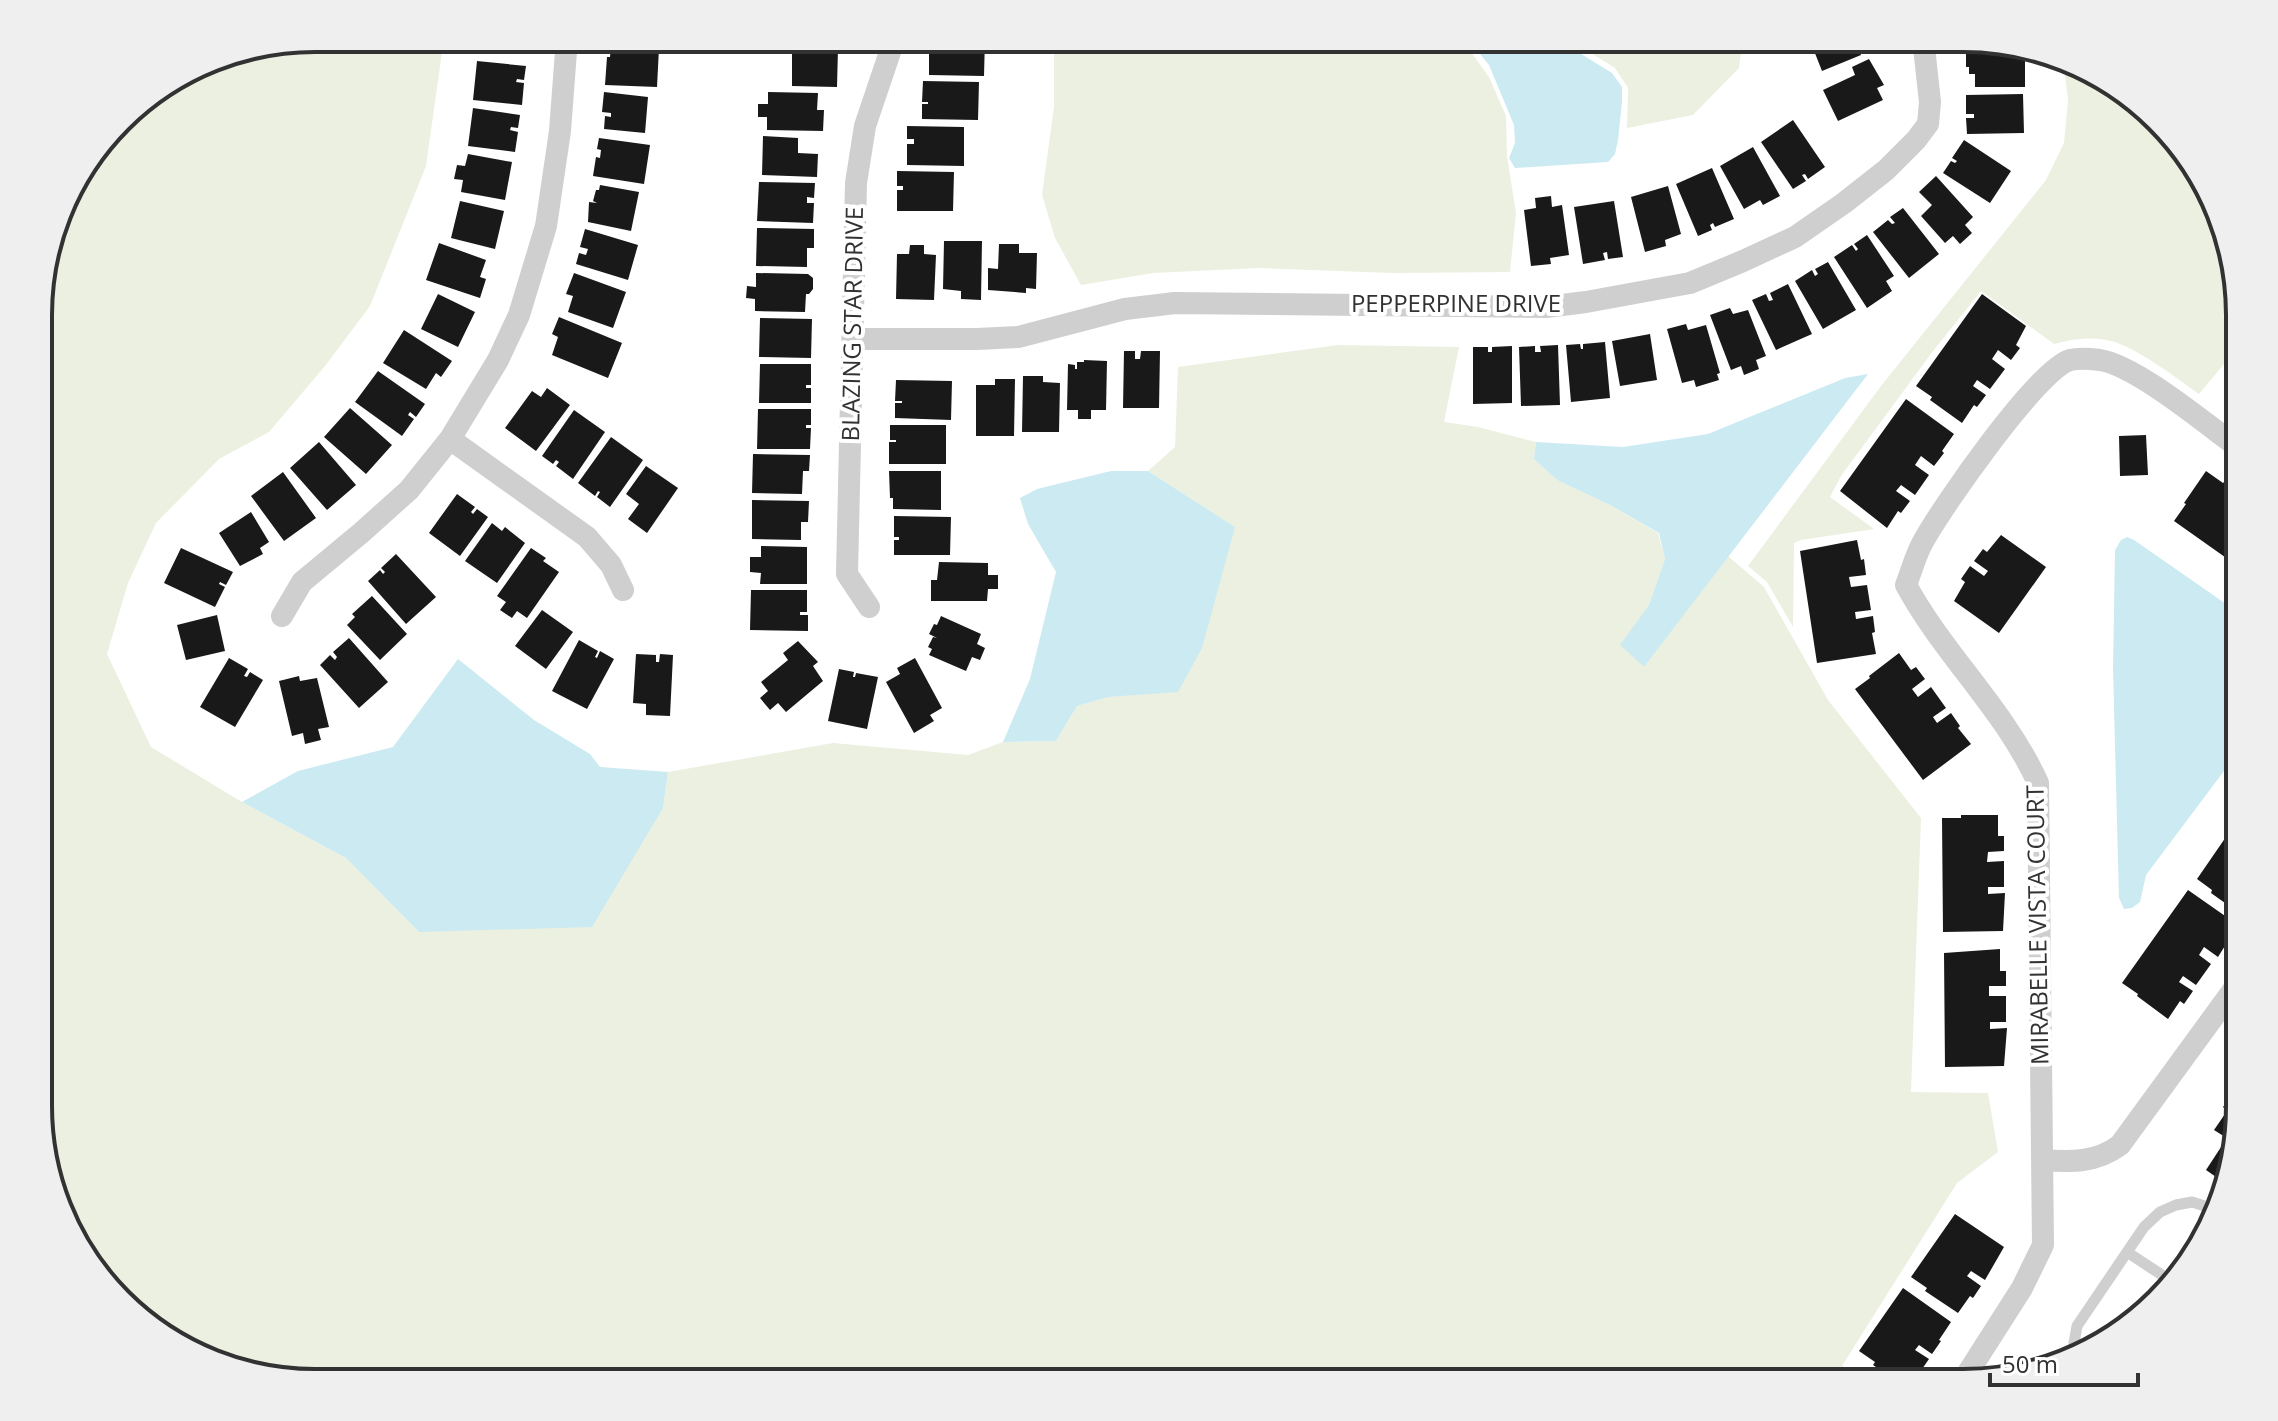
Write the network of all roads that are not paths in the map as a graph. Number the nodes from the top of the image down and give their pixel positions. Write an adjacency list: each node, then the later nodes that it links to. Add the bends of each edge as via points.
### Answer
1 (566, 52): 6 (street, via 546,226 533,273 498,360)
2 (890, 52): 4 (street, BLAZING STAR DRIVE, via 865,126 856,183)
3 (1922, 52): 4 (street, PEPPERPINE DRIVE, via 1930,102 1928,124 1916,140 1875,178 1795,237 1690,283 1546,307 1175,303 1125,309 1018,337)
4 (854, 339): 8 (street, BLAZING STAR DRIVE, via 847,574)
5 (2225, 438): 11 (street, MIRABELLE VISTA COURT, via 2113,363 2070,360 2039,383 1995,437 1922,542 1906,585 2026,755 2038,783)
6 (450, 439): 7 (street, via 587,537 611,565); 9 (street, via 409,490 302,582)
7 (623, 590)
8 (869, 607)
9 (282, 616)
10 (2225, 1001): 11 (street, via 2120,1145 2106,1156)
11 (2042, 1160): 16 (street, MIRABELLE VISTA COURT, via 2043,1245)
12 (2205, 1206): 13 (lane, via 2192,1202 2160,1212)
13 (2127, 1252): 14 (lane); 15 (lane, via 2077,1326)
14 (2163, 1276)
15 (2074, 1344)
16 (1971, 1368)

